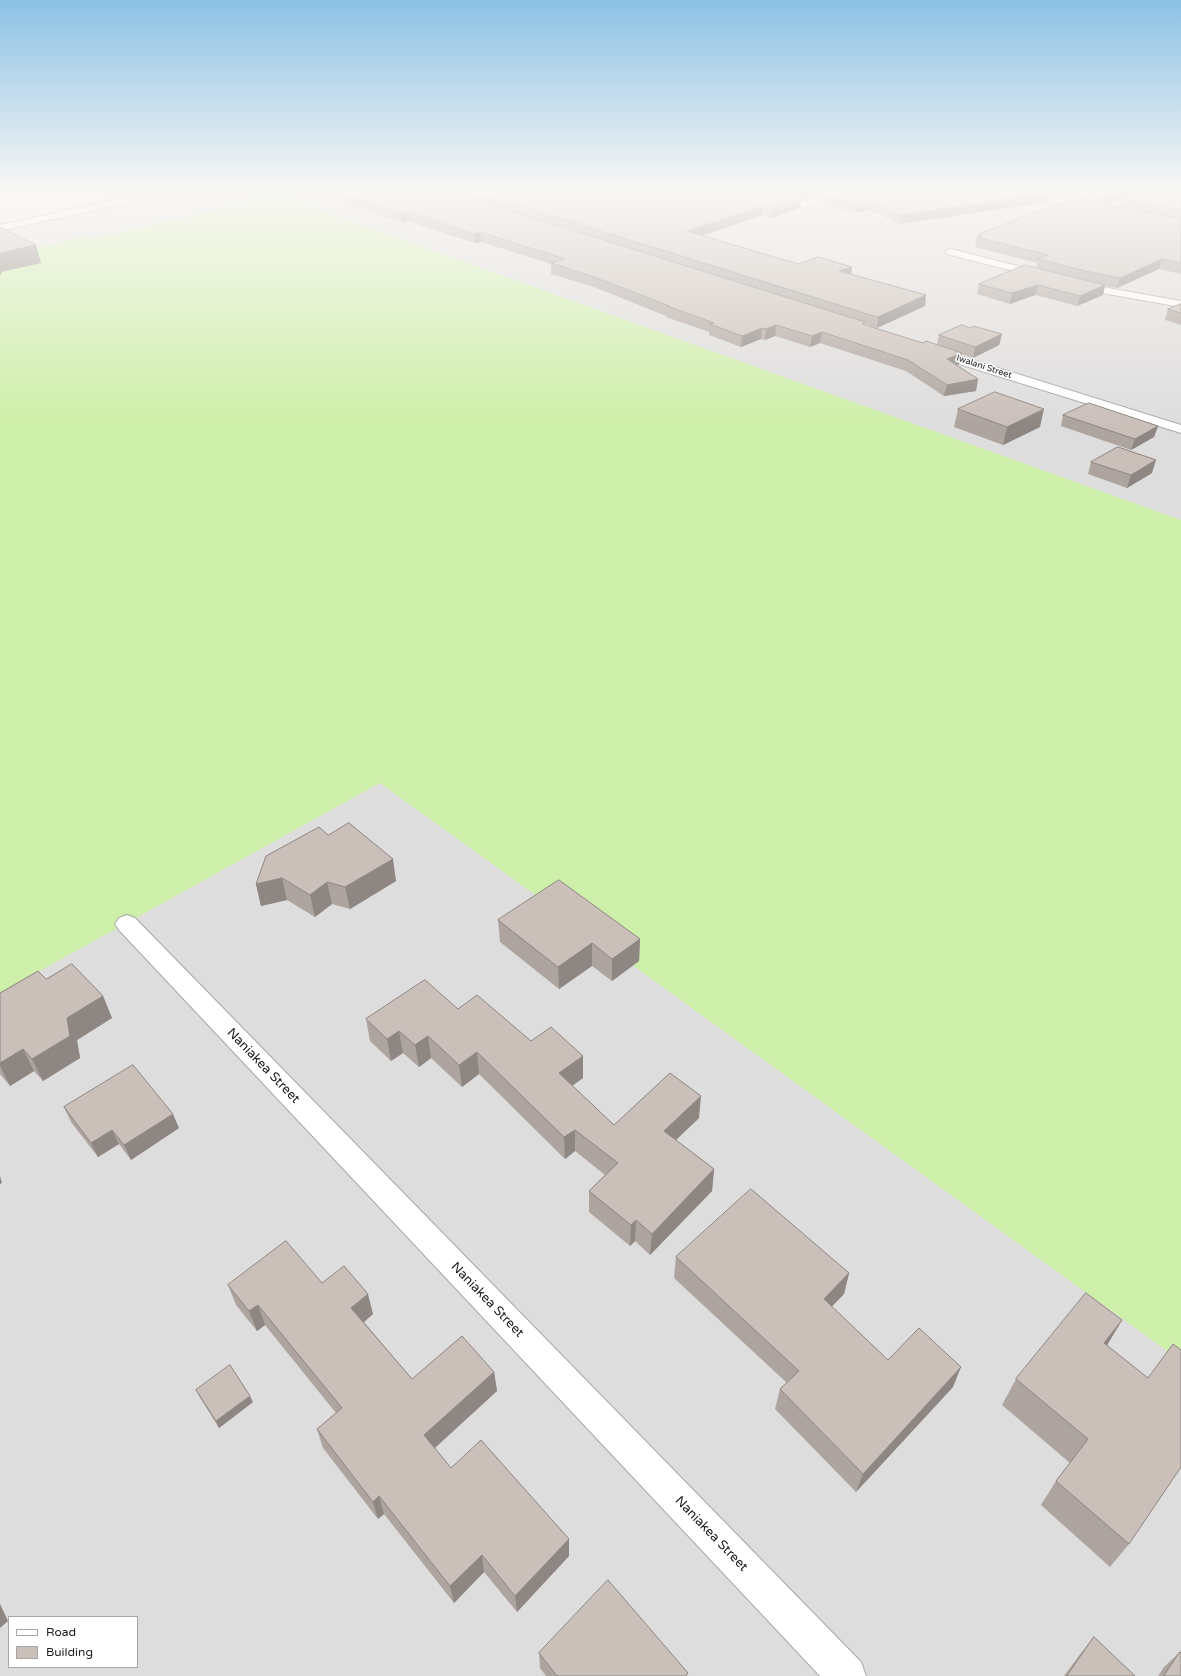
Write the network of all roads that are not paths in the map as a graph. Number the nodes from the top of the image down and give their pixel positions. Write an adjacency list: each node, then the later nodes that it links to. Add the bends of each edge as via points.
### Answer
1 (1010, 267): 2 (street, via 1091,288)
2 (1181, 304)
3 (923, 348): 4 (street, Iwalani Street)
4 (1181, 429)
5 (127, 924): 6 (street, Naniakea Street)
6 (847, 1676)

